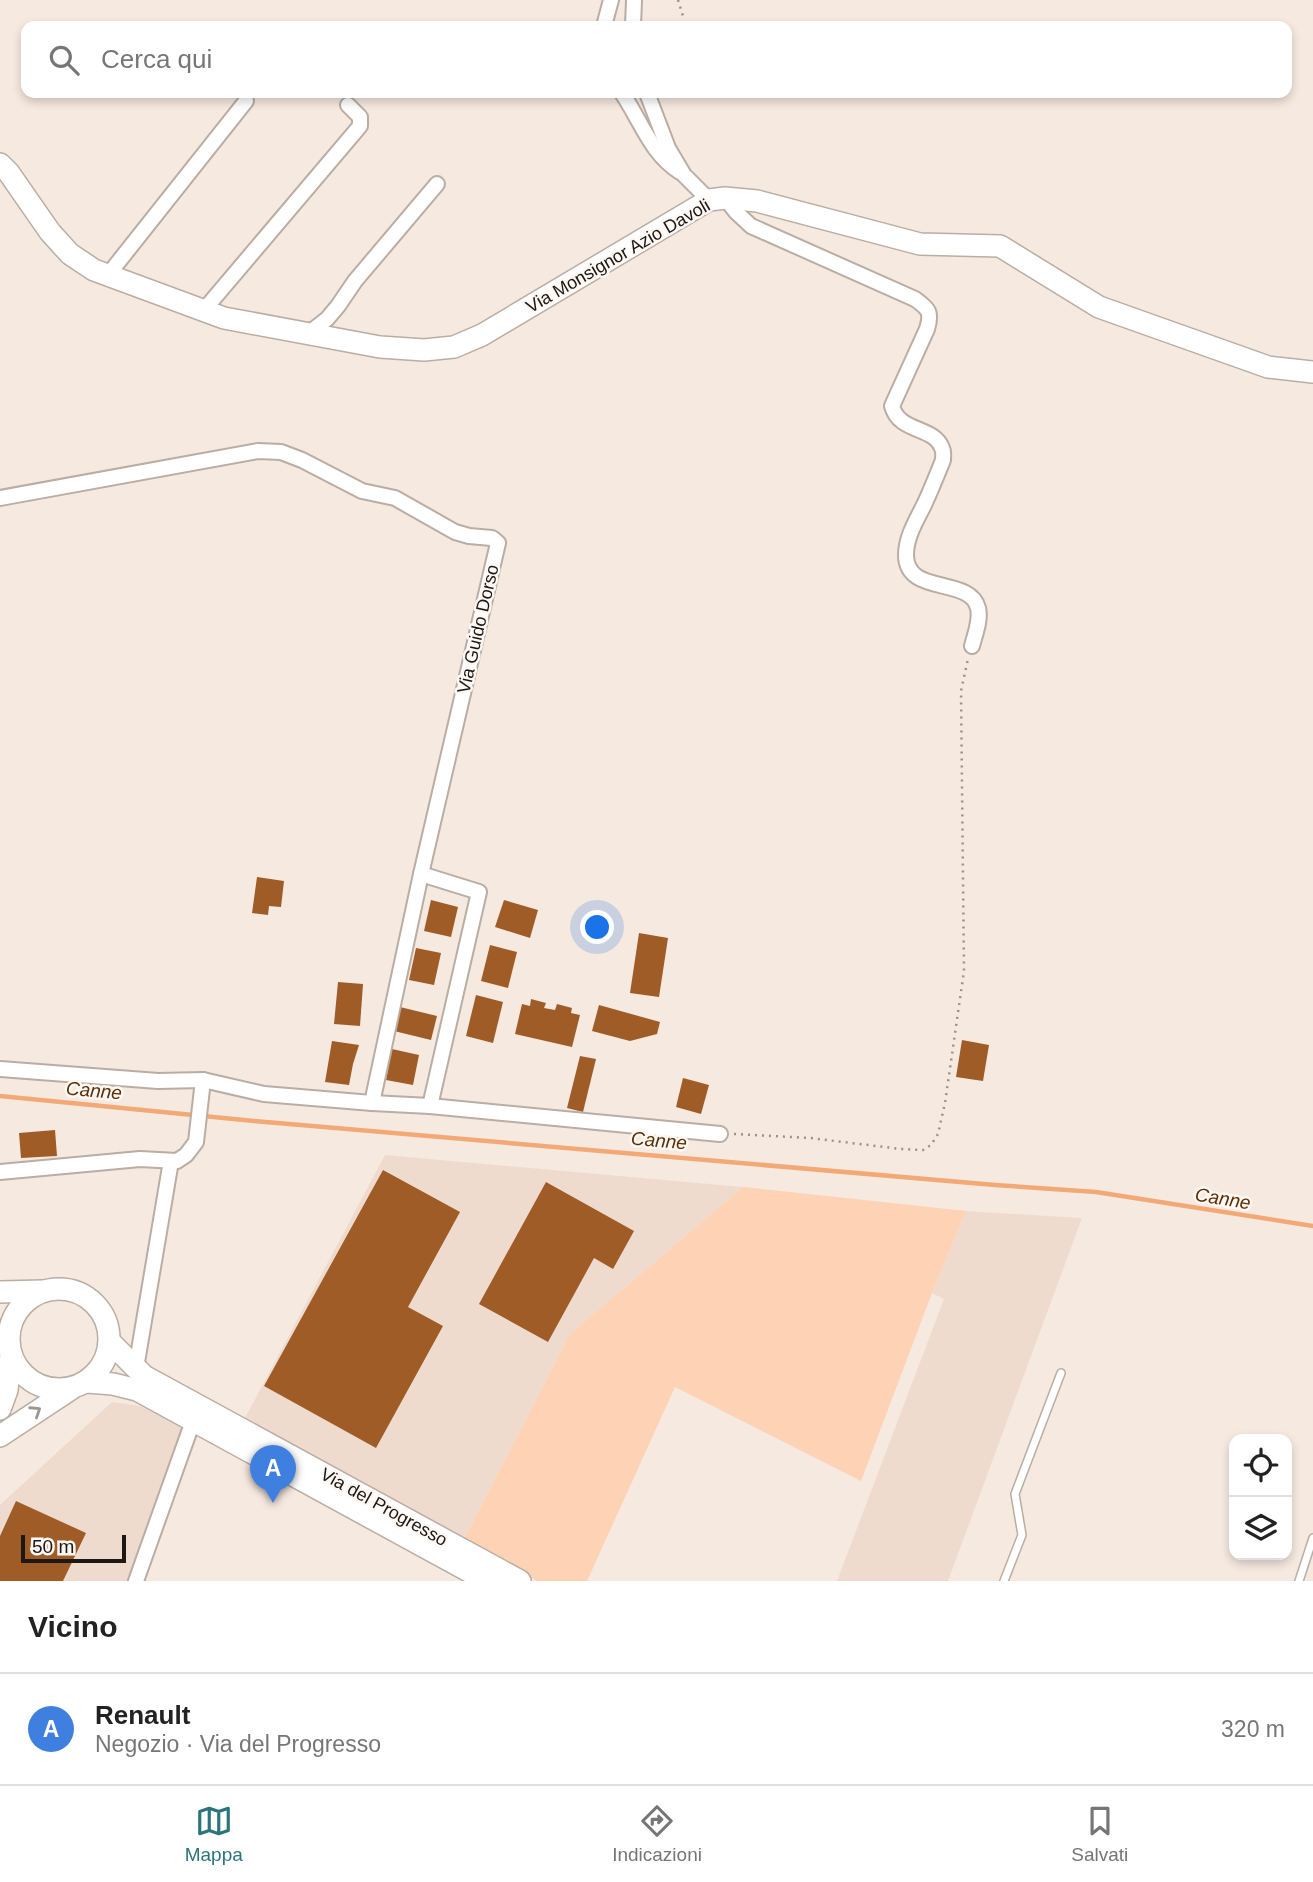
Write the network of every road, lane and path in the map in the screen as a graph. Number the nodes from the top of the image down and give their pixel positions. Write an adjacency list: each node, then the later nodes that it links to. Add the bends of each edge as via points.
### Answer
1 (611, 0): 5 (street)
2 (634, 0): 6 (street)
3 (678, 0): 4 (path)
4 (683, 16)
5 (605, 21)
6 (633, 21)
7 (625, 98): 12 (street, via 657,152)
8 (649, 98): 12 (street)
9 (246, 101): 15 (street)
10 (348, 105): 16 (street, via 360,117 360,125)
11 (0, 164): 15 (street, Via Monsignor Azio Davoli, via 70,254)
12 (684, 175): 14 (street)
13 (437, 184): 17 (street, via 327,319)
14 (717, 199): 17 (street, Via Monsignor Azio Davoli, via 454,347 380,347); 18 (street, Via Monsignor Azio Davoli, via 757,201 920,244 1000,246 1099,307 1268,367); 20 (street, via 751,226 926,307 930,317 927,329 892,406 904,424 935,439 943,460 908,539 907,568 914,576 960,591 978,605)
15 (108, 275): 16 (street, Via Monsignor Azio Davoli)
16 (204, 310): 17 (street, Via Monsignor Azio Davoli, via 223,318)
17 (309, 333)
18 (1313, 372)
19 (0, 498): 21 (street, Via Guido Dorso, via 258,451 281,453 362,491 395,498 455,532 498,543)
20 (972, 646): 26 (path, via 961,691 964,971 938,1134 923,1150)
21 (421, 874): 24 (street, Via Guido Dorso); 25 (street, via 479,892)
22 (0, 1069): 23 (street)
23 (203, 1080): 24 (street, via 264,1094); 27 (street, via 196,1142 186,1155)
24 (372, 1104): 25 (street)
25 (430, 1106): 26 (street)
26 (720, 1134)
27 (171, 1161): 28 (street, via 140,1158); 33 (street)
28 (0, 1172)
29 (45, 1291): 30 (street); 31 (street, via 69,1290 91,1300 102,1311); 32 (street, via 20,1308)
30 (0, 1292)
31 (110, 1342): 33 (street, Via del Progresso); 35 (street, via 98,1372)
32 (7, 1346): 35 (street, via 29,1380 58,1390); 36 (street, via 7,1390)
33 (136, 1368): 42 (street, Via del Progresso)
34 (1061, 1373): 43 (lane, via 1015,1494 1022,1535)
35 (80, 1385): 37 (street, Via del Progresso, via 113,1384 137,1390); 38 (street, one-way to 35)
36 (0, 1409)
37 (193, 1421): 40 (street); 41 (street, Via del Progresso)
38 (0, 1436)
39 (1313, 1538): 44 (lane)
40 (136, 1581)
41 (487, 1581)
42 (520, 1581)
43 (1004, 1581)
44 (1299, 1581)

